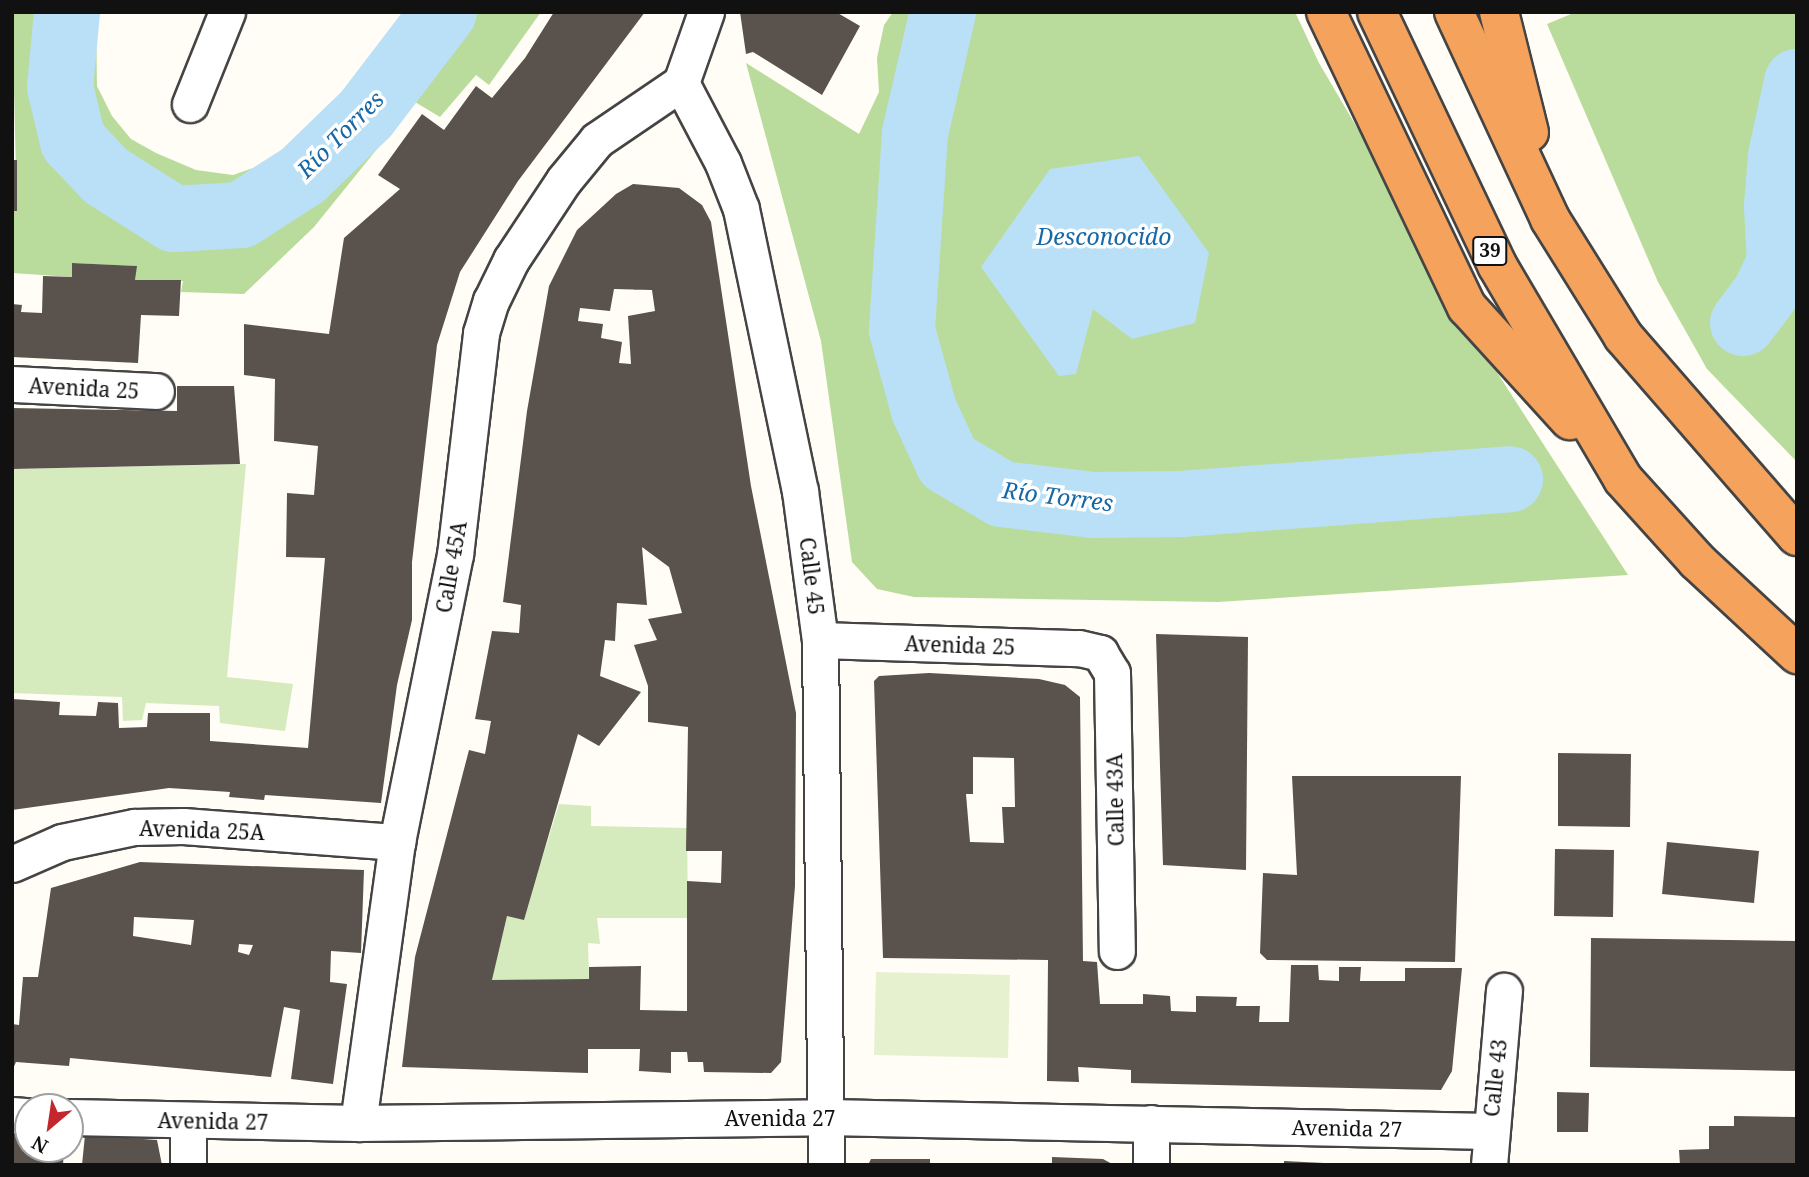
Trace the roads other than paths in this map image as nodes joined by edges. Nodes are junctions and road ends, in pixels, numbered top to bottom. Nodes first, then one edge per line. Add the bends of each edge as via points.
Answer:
1 (226, 12) edge
2 (706, 12) edge
3 (1326, 12) edge
4 (1377, 12) edge
5 (1454, 12) edge
6 (1499, 12) edge
7 (681, 83) junction
8 (190, 104) dead end
9 (1550, 219) junction
10 (12, 384) edge
11 (156, 391) dead end
12 (1623, 479) junction
13 (1797, 536) edge
14 (820, 640) junction
15 (1100, 653) joint
16 (1797, 654) edge
17 (397, 842) junction
18 (12, 864) edge
19 (1117, 951) dead end
20 (1504, 991) dead end
21 (84, 1117) edge
22 (827, 1117) junction
23 (188, 1121) junction
24 (358, 1123) junction
25 (1151, 1123) junction
26 (1490, 1148) edge
27 (188, 1165) edge
28 (826, 1165) edge
29 (1151, 1165) edge

1 - 8 street
2 - 7 street
3 - 12 highway via 1467,307
4 - 12 highway, 39 via 1497,265
5 - 9 highway
6 - 9 highway
7 - 14 street, Calle 45 via 723,163 741,209 800,491
7 - 17 street, Calle 45A via 597,141 564,180 511,260 491,301 481,333 455,555
9 - 13 highway via 1623,336
10 - 11 street, Avenida 25
12 - 16 highway, 39 via 1697,562
14 - 15 street, Avenida 25 via 1079,648
14 - 22 street, Calle 45
15 - 19 street, Calle 43A via 1112,673
17 - 18 street, Avenida 25A via 183,826 134,827 62,842
17 - 24 street, Calle 45A
20 - 26 street, Calle 43
21 - 23 street, Avenida 27
22 - 24 street, Avenida 27
22 - 25 street, Avenida 27
22 - 28 street, Calle 45
23 - 24 street, Avenida 27
23 - 27 street
25 - 26 street, Avenida 27
25 - 29 street

